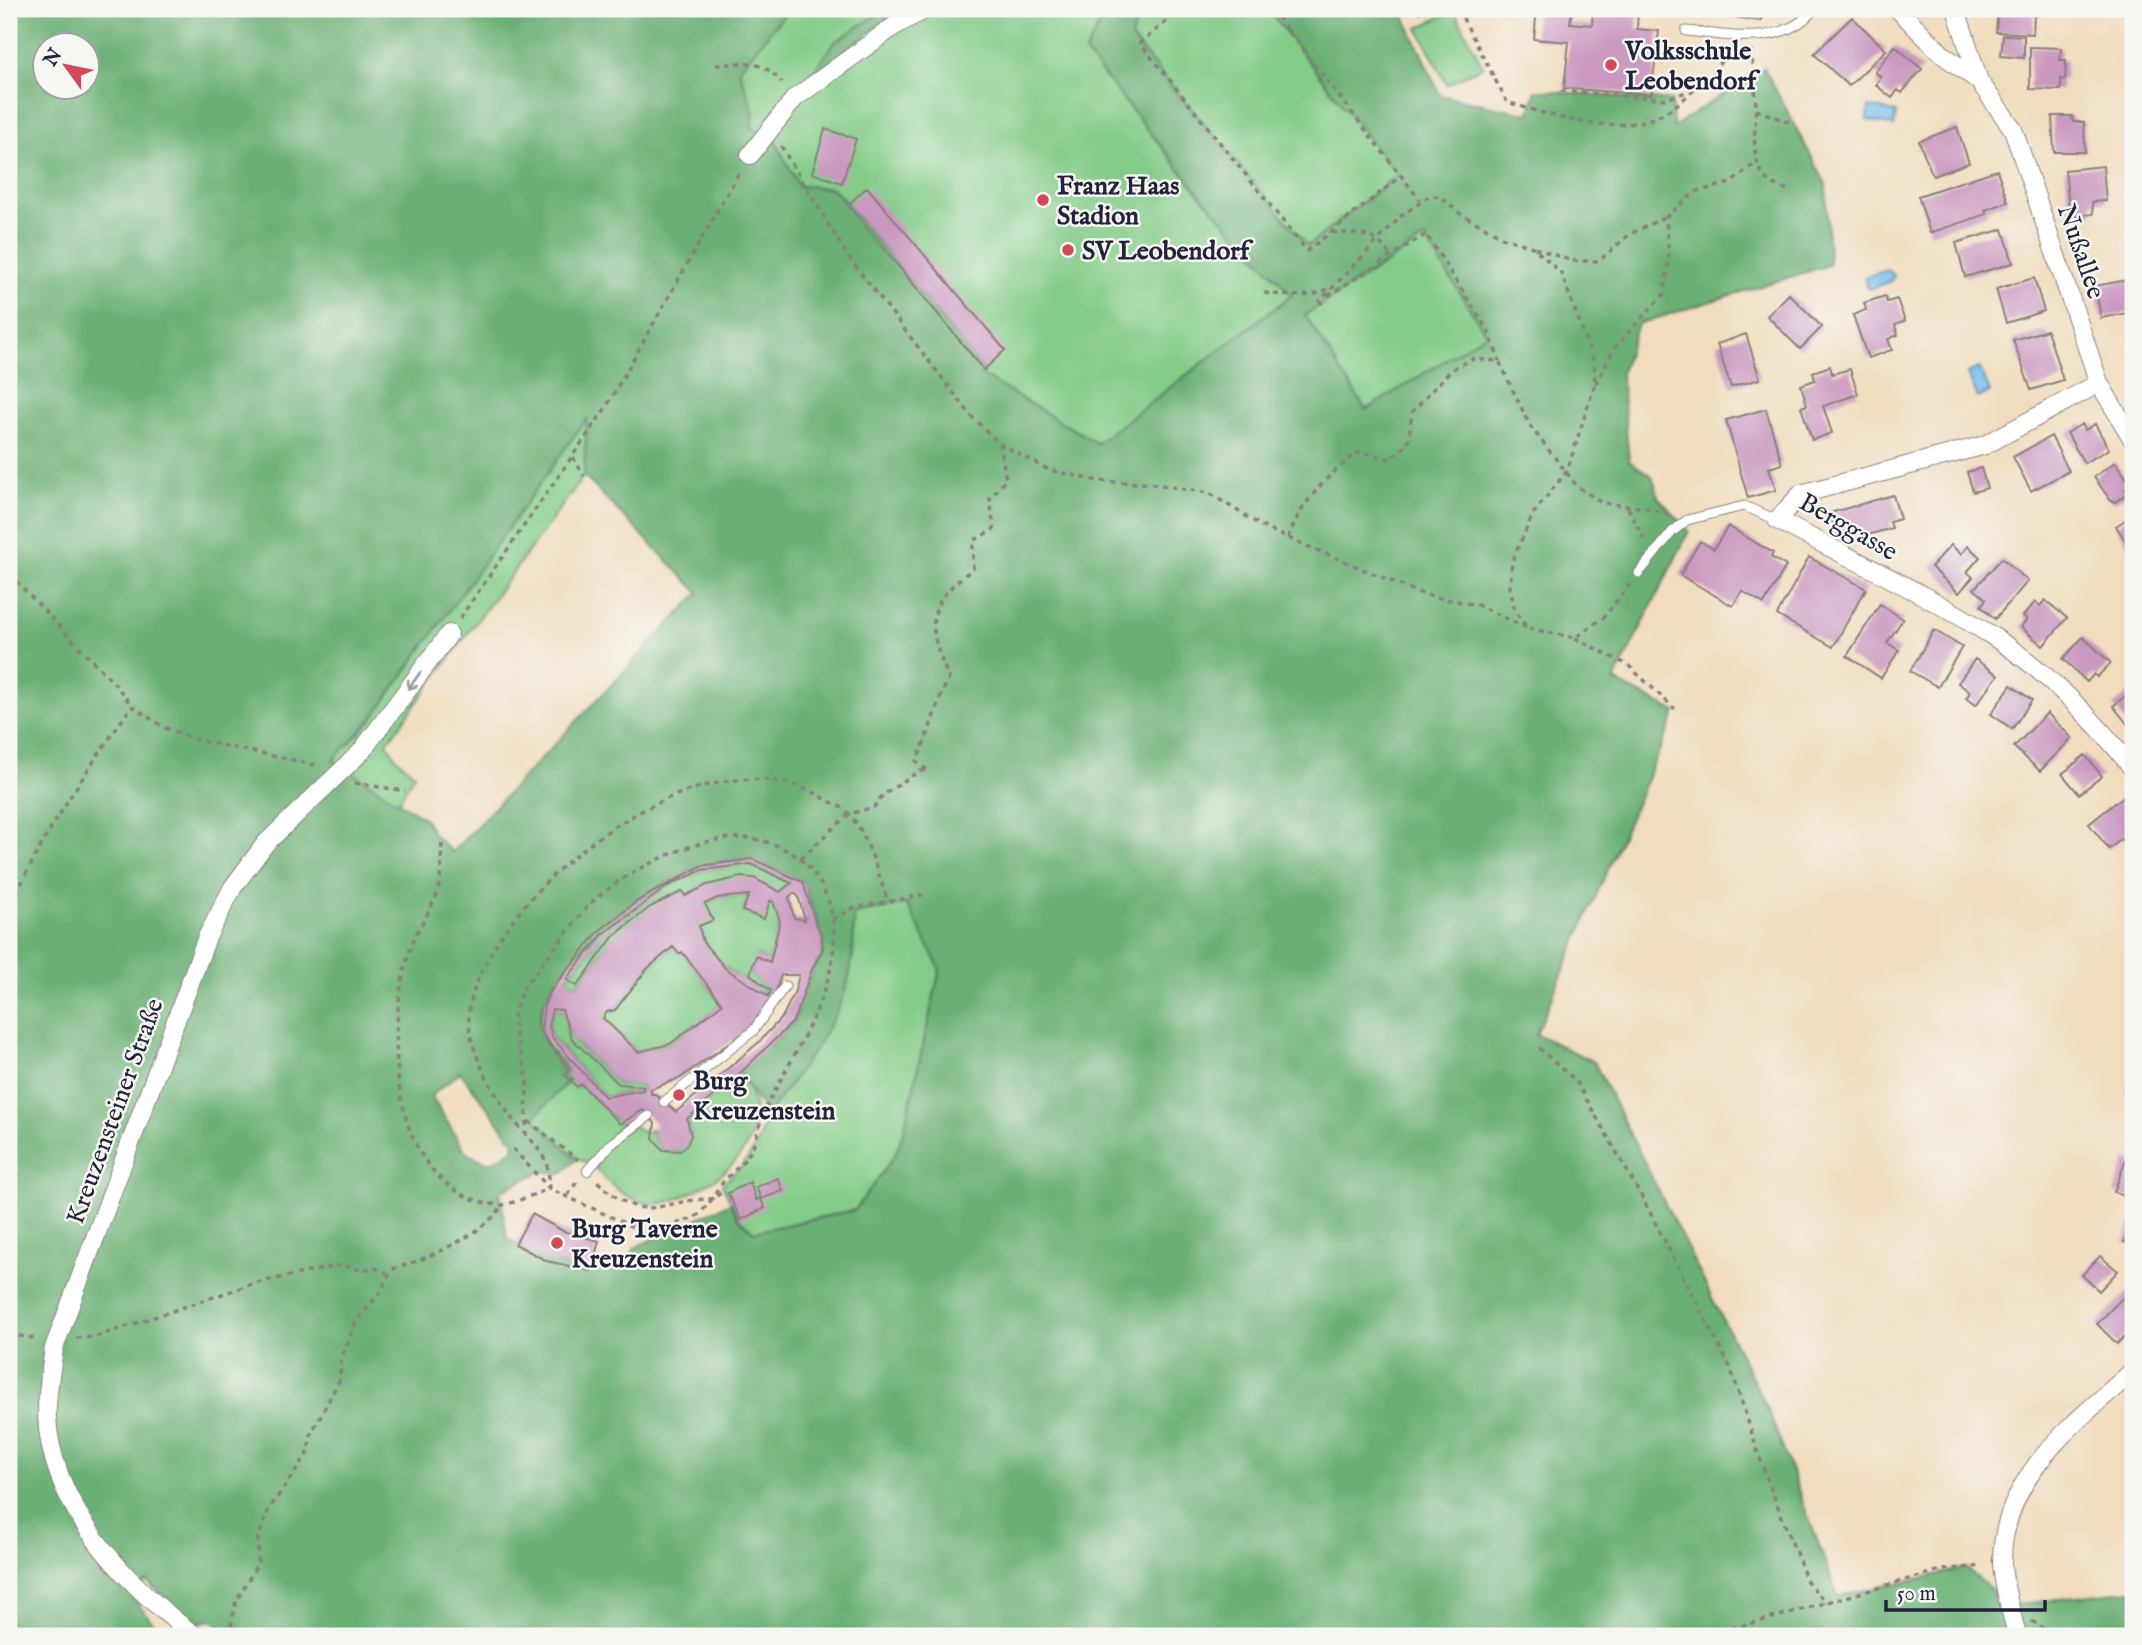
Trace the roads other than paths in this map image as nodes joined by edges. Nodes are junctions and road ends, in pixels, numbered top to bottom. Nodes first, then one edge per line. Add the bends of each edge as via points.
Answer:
1 (926, 9) edge
2 (1776, 9) edge
3 (1806, 9) edge
4 (1814, 9) edge
5 (1956, 9) edge
6 (1907, 11) edge
7 (1686, 31) dead end
8 (1979, 81) junction
9 (750, 155) road end
10 (2099, 383) junction
11 (2133, 440) edge
12 (1777, 520) junction
13 (1639, 573) road end
14 (449, 634) road end
15 (2133, 769) edge
16 (785, 986) dead end
17 (664, 1102) dead end
18 (649, 1116) dead end
19 (589, 1168) road end
20 (2133, 1371) edge
21 (195, 1636) edge
22 (2017, 1636) edge

1 - 9 street via 895,25 795,98
2 - 3 lane
4 - 7 lane via 1806,19 1776,33 1748,37
5 - 8 street, Nußallee
6 - 8 street, Nußallee via 1943,55
8 - 10 street, Nußallee via 2013,129
10 - 11 street, Nußallee
10 - 12 street, Berggasse via 1985,445 1801,494
12 - 13 lane via 1744,506 1687,520
12 - 15 street, Berggasse via 1995,638 2053,684
14 -> 21 street, Kreuzensteiner Straße via 361,752 265,844 233,887 207,937 57,1339 47,1416 62,1484 102,1548
16 - 17 lane via 753,1031
18 - 19 lane via 610,1145
20 - 22 street via 2055,1441 2035,1463 2018,1495 2006,1530 2002,1564

